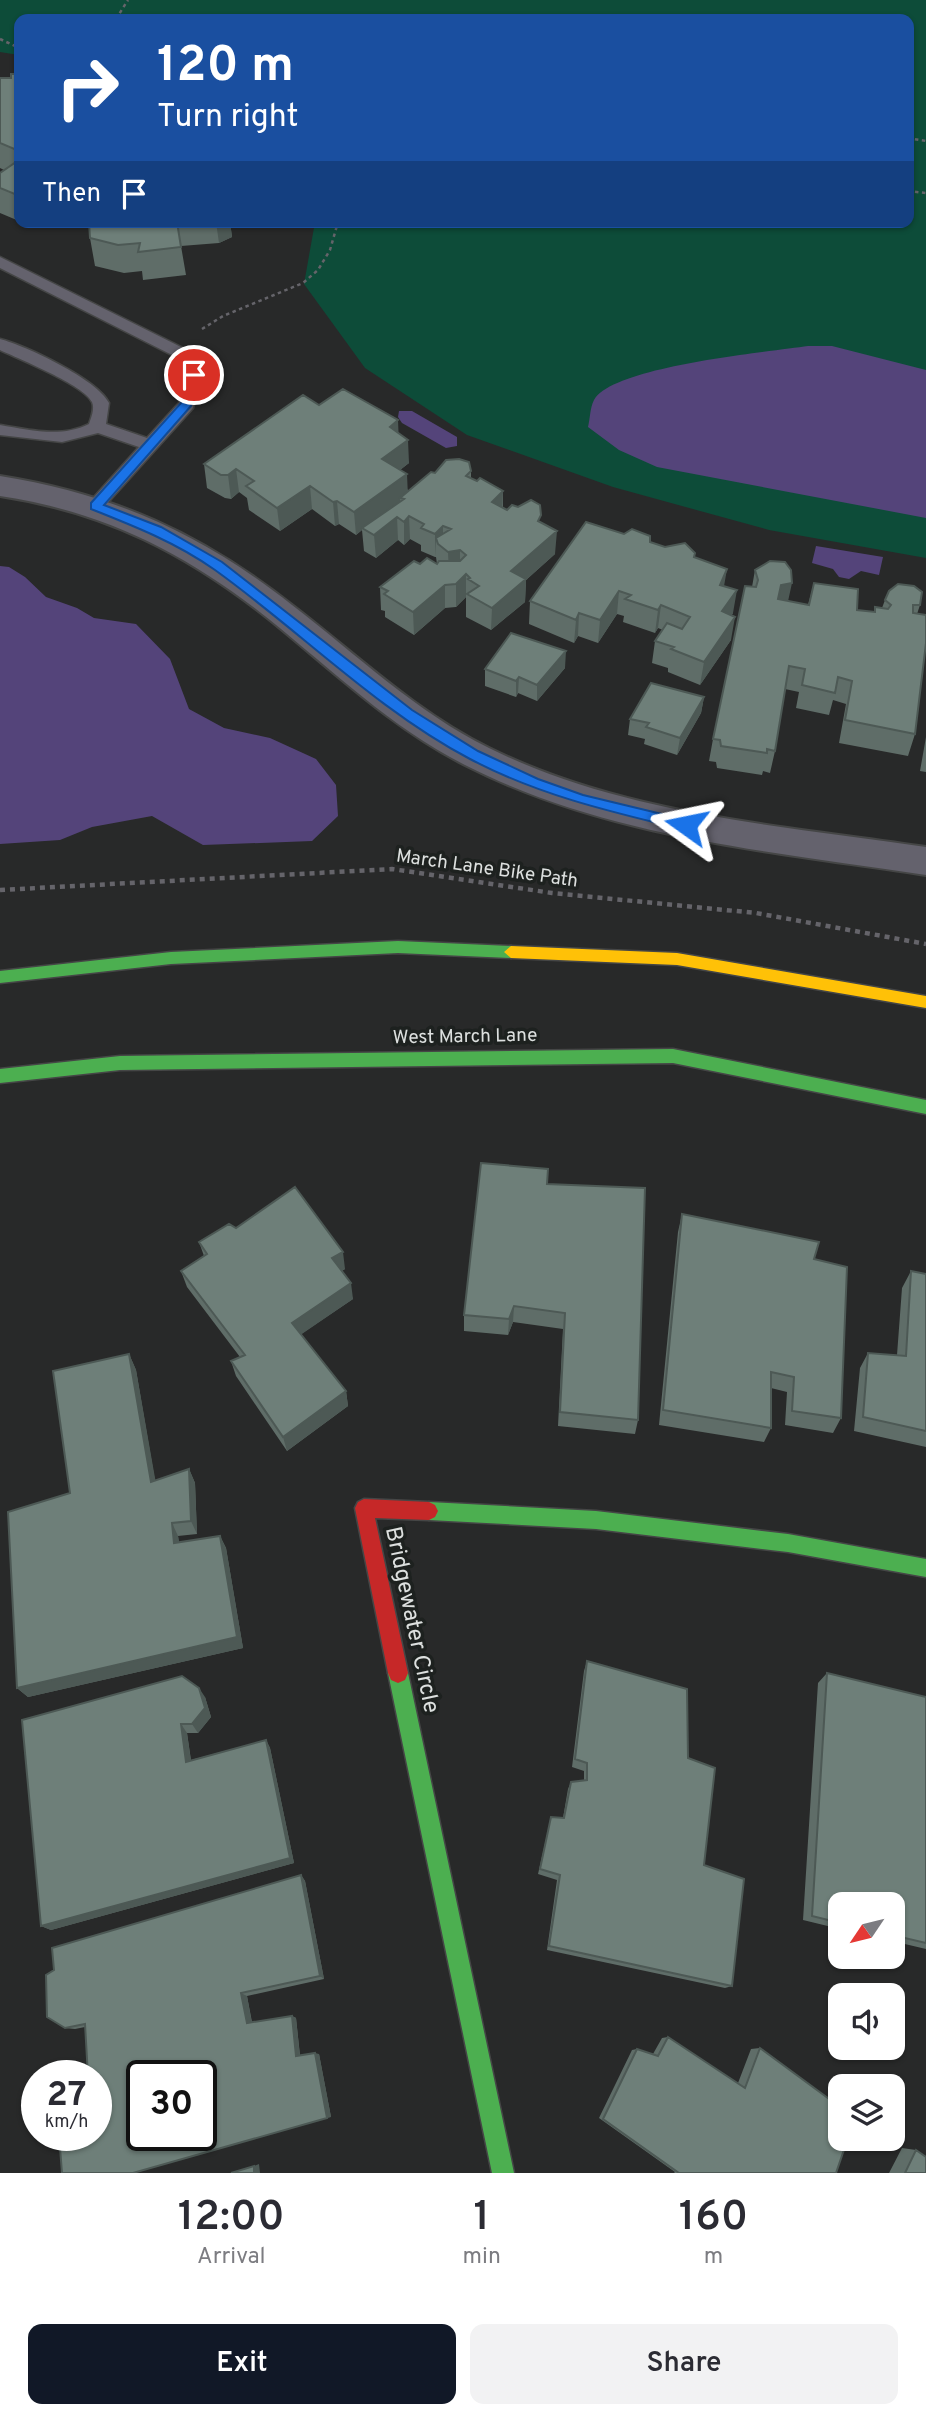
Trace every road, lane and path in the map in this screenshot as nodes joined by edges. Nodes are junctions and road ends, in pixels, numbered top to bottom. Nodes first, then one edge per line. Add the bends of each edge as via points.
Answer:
1 (336, 228) edge
2 (0, 262) edge
3 (0, 344) edge
4 (175, 349) junction
5 (97, 427) junction
6 (0, 430) edge
7 (150, 445) junction
8 (0, 486) edge
9 (96, 506) junction
10 (926, 861) edge
11 (0, 890) edge
12 (926, 944) edge
13 (0, 978) edge
14 (926, 1002) edge
15 (0, 1076) edge
16 (926, 1107) edge
17 (926, 1568) edge
18 (503, 2173) edge

1 - 4 path via 327,257 300,287 216,319
2 - 4 lane
3 - 5 lane via 97,397 102,409
4 - 7 lane via 183,354 194,375 187,404
5 - 6 lane via 70,438
5 - 7 lane
7 - 9 lane
8 - 9 street
9 - 10 street via 156,530 217,565 408,713 473,755 533,783 606,808 686,825
11 - 12 path, March Lane Bike Path via 392,869 552,893 756,913
13 - 14 main road via 171,958 398,947 677,959
15 - 16 main road, West March Lane via 120,1063 673,1056
17 - 18 main road, Bridgewater Circle via 788,1543 596,1520 364,1508

